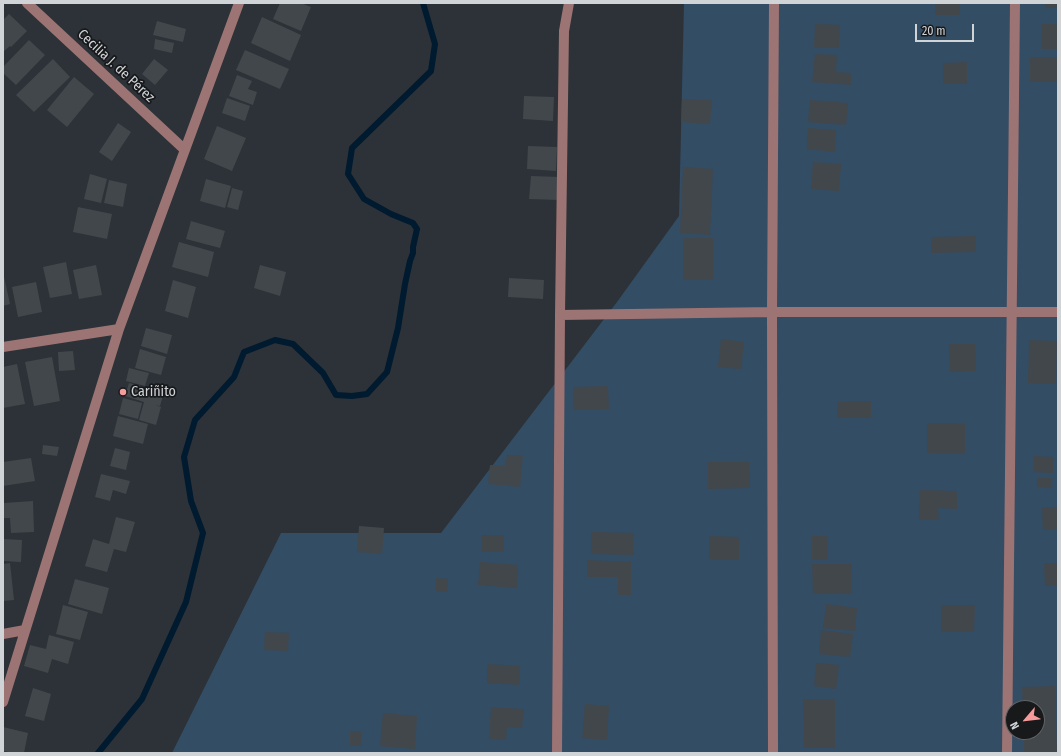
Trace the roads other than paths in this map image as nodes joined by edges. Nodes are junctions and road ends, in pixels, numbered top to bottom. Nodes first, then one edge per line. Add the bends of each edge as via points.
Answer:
1 (27, 3) edge
2 (239, 3) edge
3 (569, 3) edge
4 (774, 3) edge
5 (1015, 3) edge
6 (185, 150) junction
7 (1012, 311) junction
8 (772, 312) junction
9 (1058, 312) edge
10 (560, 315) junction
11 (119, 329) junction
12 (3, 347) edge
13 (25, 630) junction
14 (3, 634) edge
15 (3, 702) edge
16 (557, 753) edge
17 (773, 753) edge
18 (1007, 753) edge

1 - 6 street, Cecilia J. de Pérez
2 - 6 street
3 - 10 street via 564,31
4 - 8 street
5 - 7 street
6 - 11 street
7 - 8 street
7 - 9 street
7 - 18 street
8 - 10 street
8 - 17 street
10 - 16 street
11 - 12 street
11 - 13 street
13 - 14 street
13 - 15 street

